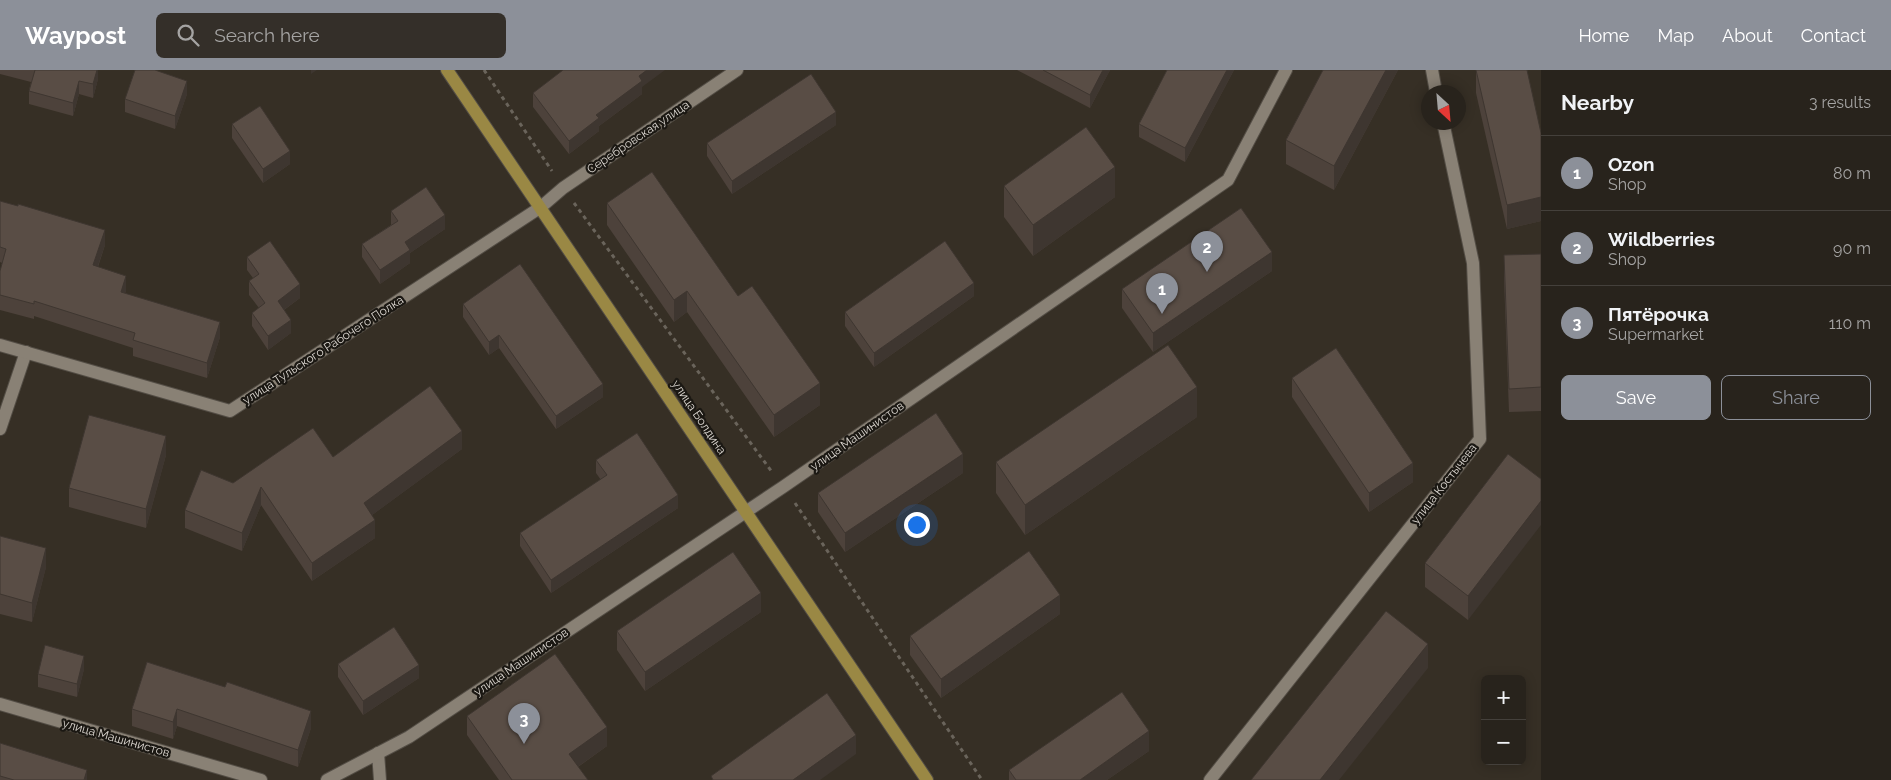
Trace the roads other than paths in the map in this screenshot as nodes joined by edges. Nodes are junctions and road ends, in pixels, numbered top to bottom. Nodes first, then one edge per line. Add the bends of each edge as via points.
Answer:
1 (447, 70) edge
2 (737, 70) edge
3 (1286, 70) edge
4 (1432, 70) edge
5 (1435, 85) edge
6 (1445, 130) edge
7 (541, 207) junction
8 (0, 345) edge
9 (26, 352) junction
10 (0, 429) edge
11 (746, 512) junction
12 (0, 704) edge
13 (378, 753) junction
14 (261, 780) edge
15 (328, 780) edge
16 (380, 780) edge
17 (927, 780) edge
18 (1210, 780) edge

1 - 7 main road, улица Болдина
2 - 7 street, Серебровская улица via 563,188
3 - 11 street, улица Машинистов via 1228,180
4 - 5 street
6 - 18 street, улица Костычева via 1473,263 1480,440
7 - 9 street, улица Тульского Рабочего Полка via 230,411
7 - 11 main road, улица Болдина
8 - 9 street, улица Тульского Рабочего Полка
9 - 10 street
11 - 13 street, улица Машинистов via 410,736
11 - 17 main road, улица Болдина
12 - 14 street, улица Машинистов
13 - 15 street, улица Машинистов
13 - 16 street

